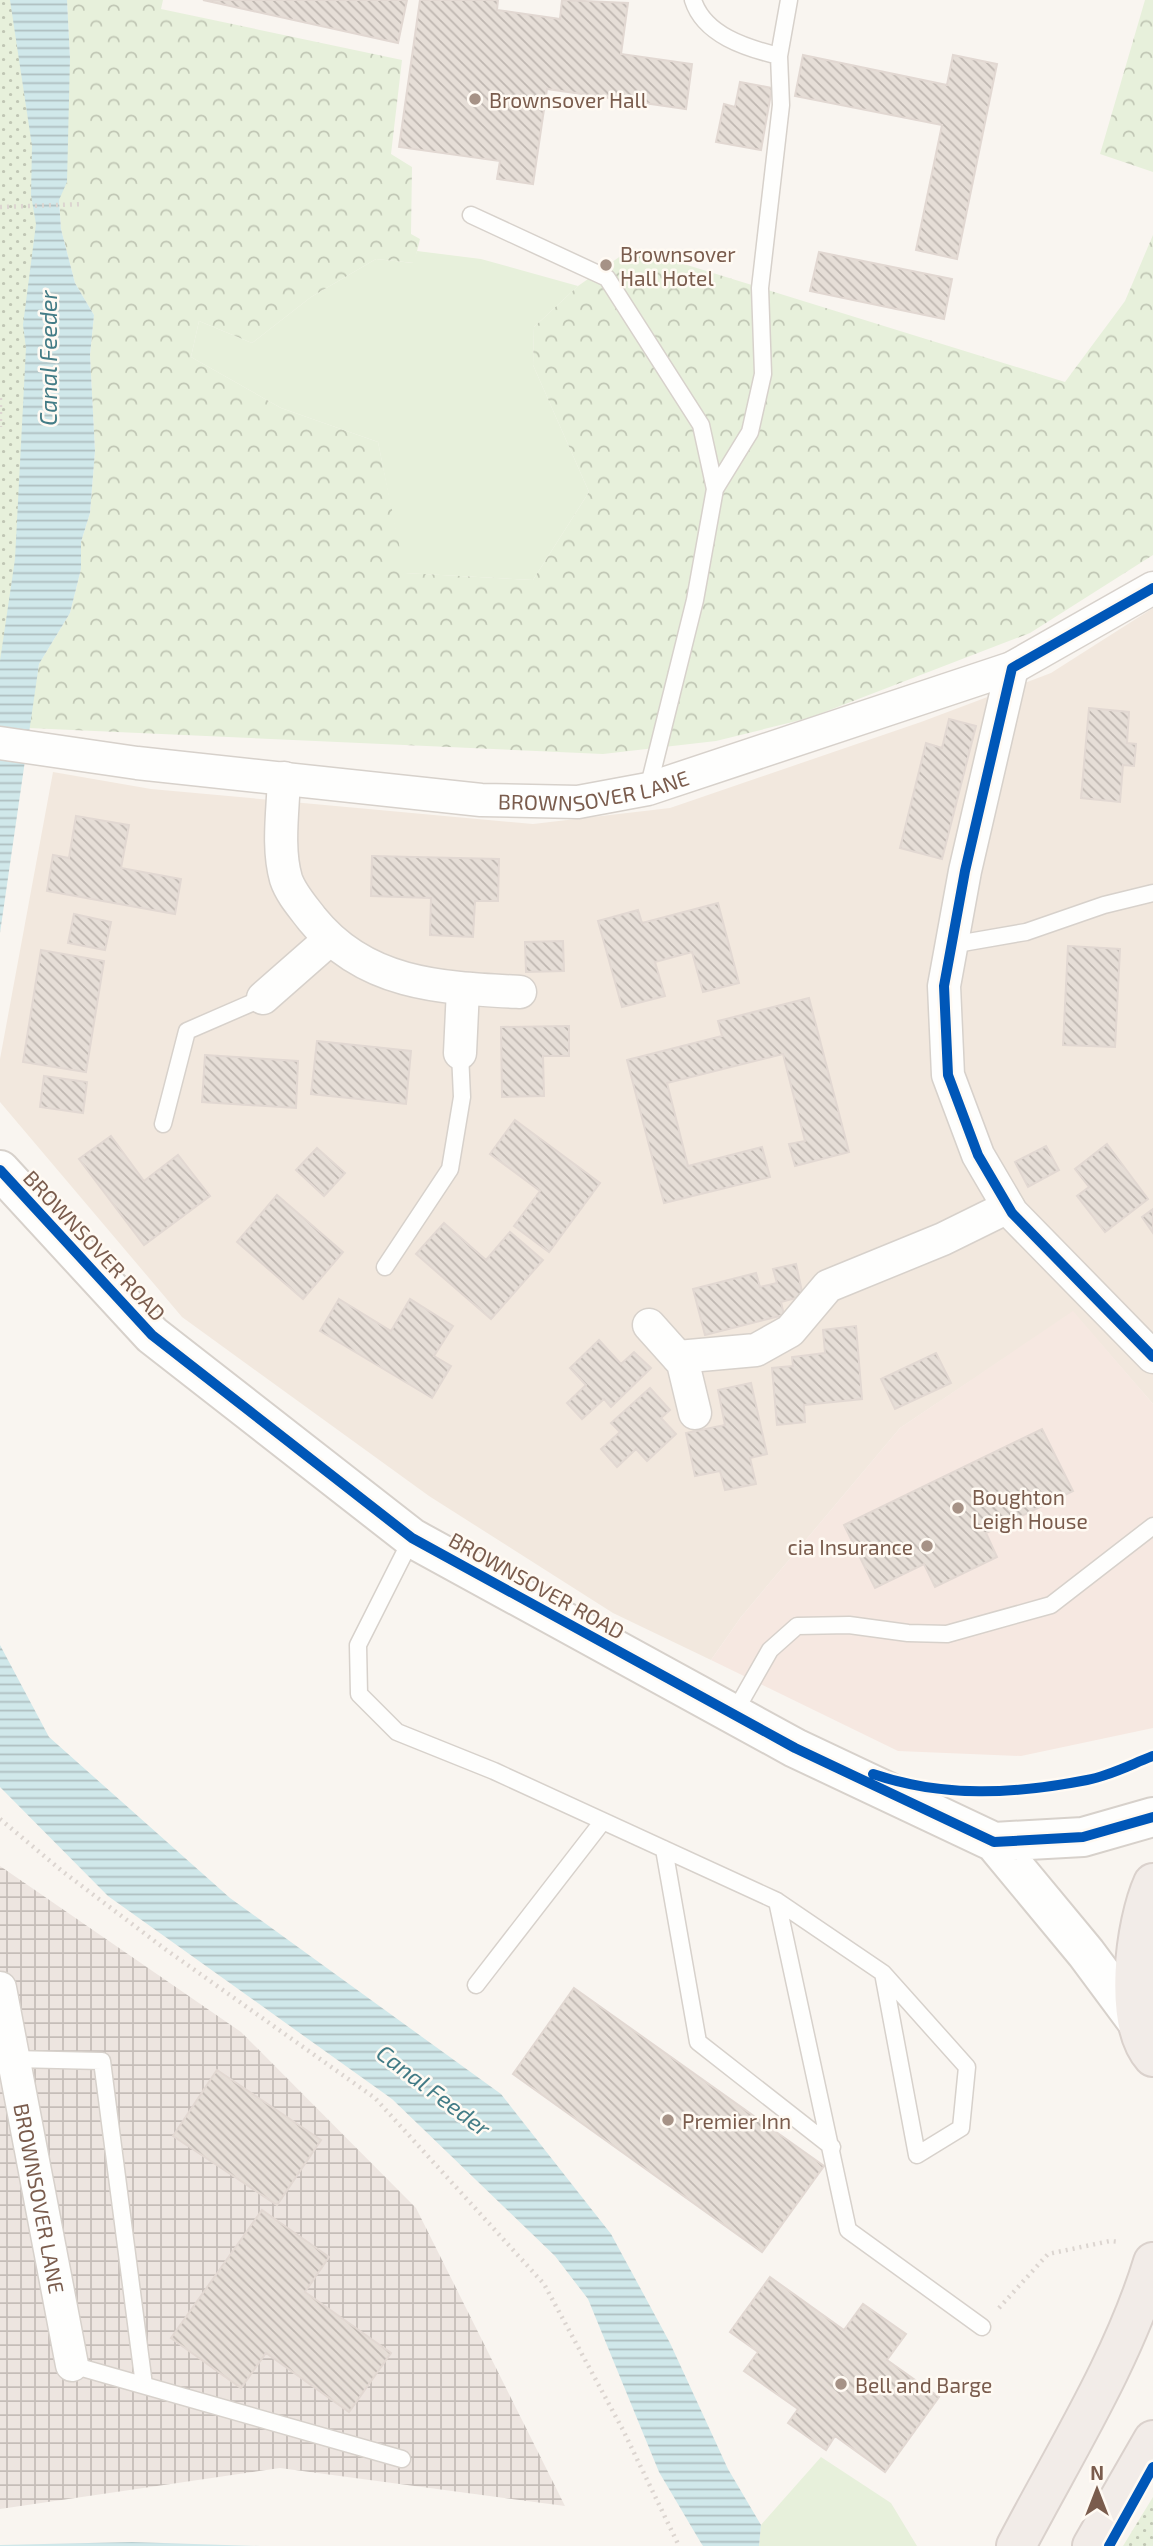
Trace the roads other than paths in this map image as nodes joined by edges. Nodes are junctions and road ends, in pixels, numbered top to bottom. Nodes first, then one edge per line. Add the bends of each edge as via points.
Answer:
1 (693, 0) edge
2 (789, 0) edge
3 (779, 56) junction
4 (471, 215) dead end
5 (715, 489) junction
6 (1153, 588) edge
7 (1012, 668) junction
8 (0, 743) edge
9 (284, 778) junction
10 (648, 789) junction
11 (1153, 893) edge
12 (329, 940) junction
13 (951, 945) junction
14 (463, 989) junction
15 (520, 992) dead end
16 (263, 998) joint
17 (460, 1053) joint
18 (163, 1124) dead end
19 (0, 1170) edge
20 (1008, 1207) junction
21 (386, 1267) dead end
22 (649, 1325) dead end
23 (678, 1357) junction
24 (1153, 1357) edge
25 (695, 1413) dead end
26 (1153, 1526) edge
27 (412, 1538) junction
28 (733, 1714) junction
29 (1153, 1817) edge
30 (603, 1821) junction
31 (994, 1842) junction
32 (664, 1849) junction
33 (1153, 1883) edge
34 (777, 1901) junction
35 (883, 1973) junction
36 (476, 1985) dead end
37 (0, 1988) edge
38 (1148, 2054) edge
39 (13, 2059) junction
40 (832, 2147) junction
41 (1142, 2253) edge
42 (982, 2327) road end
43 (72, 2365) joint
44 (144, 2385) junction
45 (1153, 2440) edge
46 (402, 2459) dead end
47 (1016, 2546) edge
48 (1092, 2546) edge

1 - 3 lane via 698,15 732,41
2 - 3 lane
3 - 5 lane via 781,105 760,288 763,374 750,432
4 - 5 lane via 607,278 701,425
5 - 10 lane via 695,600
6 - 7 street, BROWNSOVER LANE
7 - 10 street, BROWNSOVER LANE
7 - 13 street
8 - 9 street, BROWNSOVER LANE
9 - 10 street, BROWNSOVER LANE via 481,800 578,802
9 - 12 street via 281,843 286,879
11 - 13 lane via 1026,932
12 - 14 street via 367,966 426,985
12 - 16 street
13 - 20 street via 944,986 948,1074 978,1156
14 - 15 street
14 - 17 street
16 - 18 lane via 187,1031
17 - 21 lane via 462,1097 450,1169
19 - 27 street, BROWNSOVER ROAD via 152,1335
20 - 23 street via 828,1286 790,1331 756,1350
20 - 24 street
22 - 23 street
23 - 25 street
26 - 28 lane via 1051,1605 947,1634 849,1625 797,1626 770,1650
27 - 28 street, BROWNSOVER ROAD
27 - 30 lane via 358,1645 359,1695 397,1732
28 - 31 street, BROWNSOVER ROAD
29 - 31 street, BROWNSOVER ROAD via 1083,1838
30 - 32 lane
30 - 36 lane
31 - 38 street, BROWNSOVER ROAD via 1086,1953
32 - 34 lane
32 - 40 lane via 698,2042
33 - 38 highway via 1135,1961
34 - 35 lane
34 - 40 lane
35 - 35 lane via 967,2067 961,2128 917,2154
37 - 39 street, BROWNSOVER LANE
39 - 43 street, BROWNSOVER LANE
39 - 44 lane via 102,2061
40 - 42 lane via 848,2230
41 - 47 highway via 1142,2298
43 - 44 lane
44 - 46 lane
45 - 48 highway

